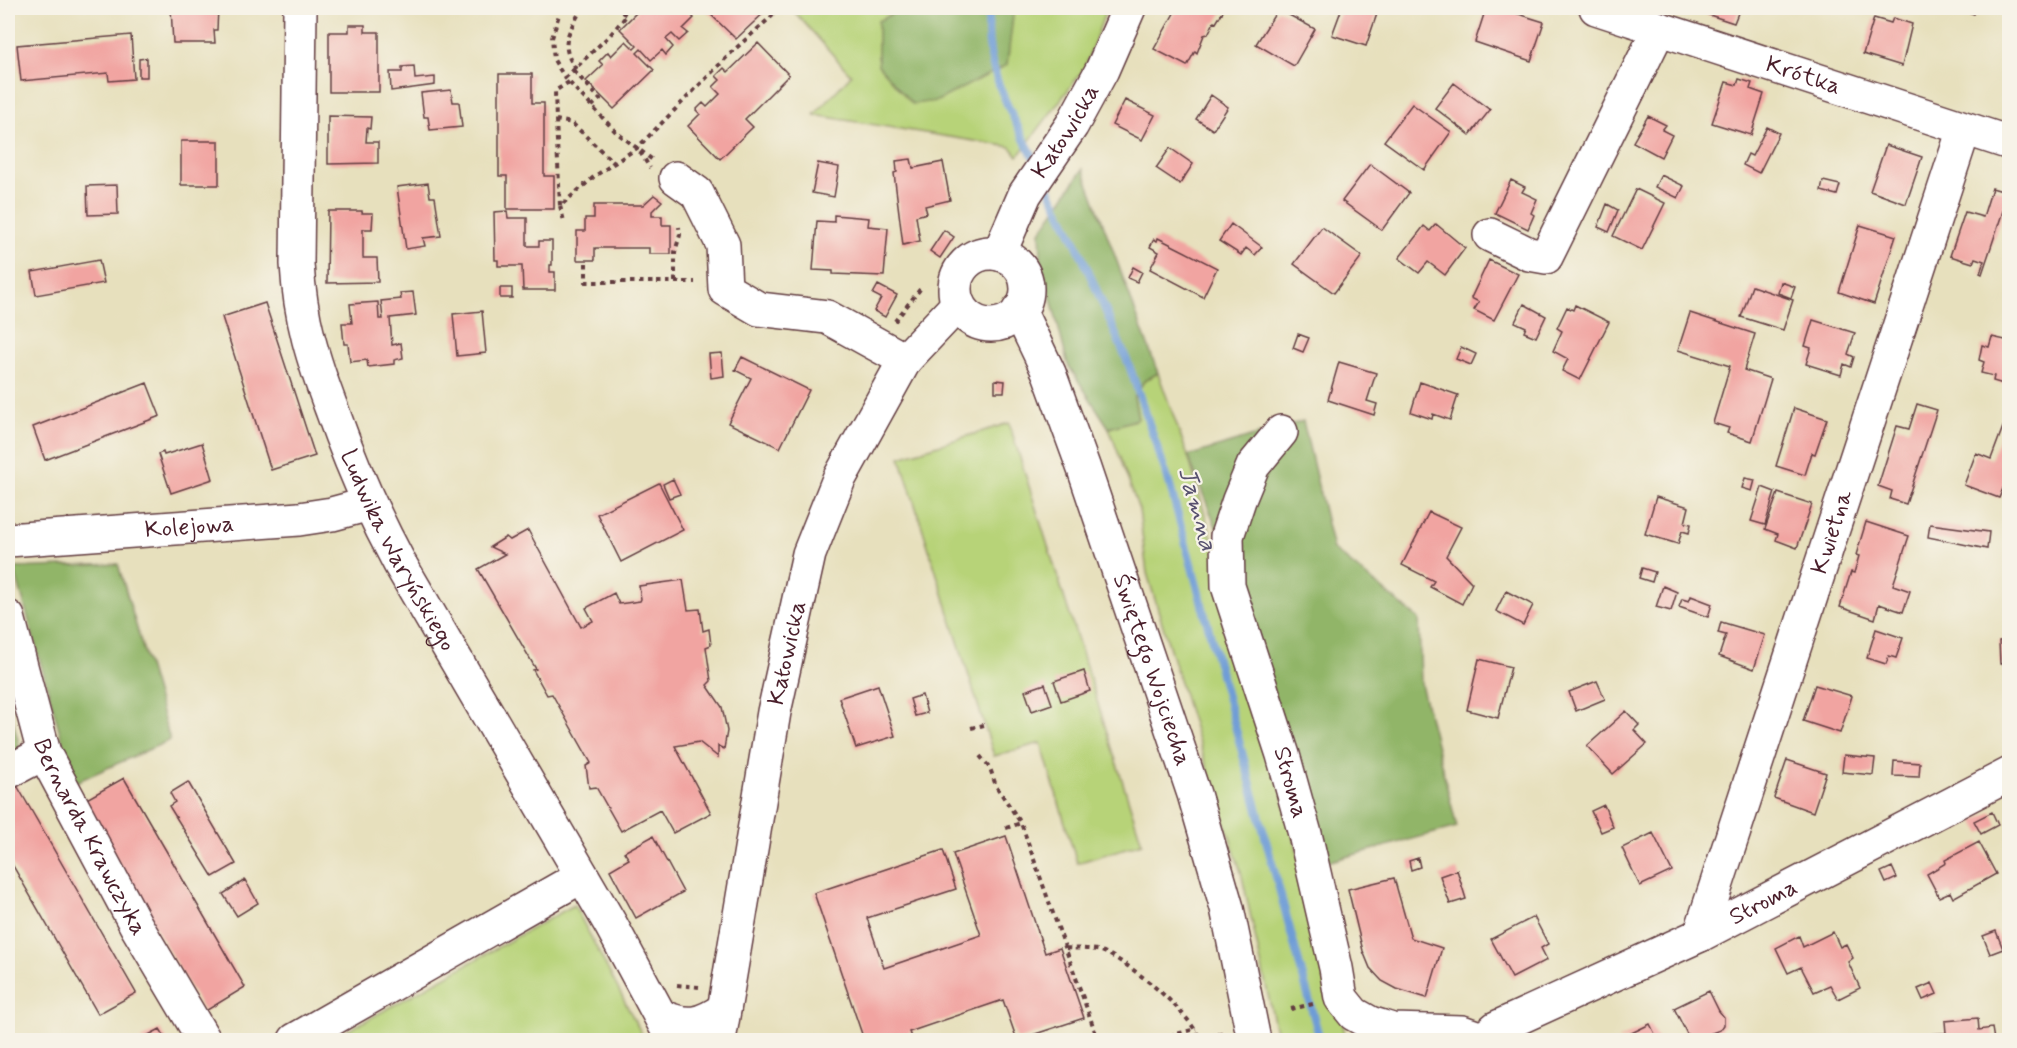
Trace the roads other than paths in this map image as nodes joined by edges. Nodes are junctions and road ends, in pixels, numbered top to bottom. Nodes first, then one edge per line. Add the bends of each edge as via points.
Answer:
1 (300, 8) edge
2 (1130, 8) edge
3 (1596, 8) edge
4 (1659, 28) junction
5 (1964, 129) junction
6 (2010, 143) edge
7 (676, 178) road end
8 (1490, 235) dead end
9 (999, 254) junction
10 (958, 304) junction
11 (1019, 310) junction
12 (891, 353) junction
13 (1281, 432) dead end
14 (369, 504) junction
15 (8, 540) edge
16 (8, 617) edge
17 (44, 753) junction
18 (8, 772) edge
19 (2010, 774) edge
20 (582, 876) junction
21 (1700, 935) junction
22 (716, 998) junction
23 (667, 1028) edge
24 (1241, 1036) edge
25 (1482, 1040) edge
26 (204, 1041) edge
27 (295, 1041) edge
28 (719, 1041) edge

1 - 14 street, Ludwika Waryńskiego via 299,296 314,359
2 - 9 street, Katowicka via 1072,125 1025,194
3 - 4 street, Krótka
4 - 5 street, Krótka
4 - 8 street via 1546,257 1529,254
5 - 6 street, Krótka
5 - 21 street, Kwietna
7 - 12 street via 697,193 723,245 725,289 759,309 827,317
9 - 10 street via 974,256 962,267 955,289
9 - 11 street via 1014,263 1024,276 1025,300
10 - 11 street via 968,316 992,324 1004,322
10 - 12 street, Katowicka
11 - 24 street, Świętego Wojciecha via 1049,373 1194,794 1227,908
12 - 22 street, Katowicka via 809,554
13 - 25 street, Stroma via 1254,466 1239,500 1227,536 1228,586 1283,754 1341,998 1354,1014 1393,1030 1462,1032
14 - 15 street, Kolejowa via 299,519
14 - 20 street, Ludwika Waryńskiego
16 - 17 street, Bernarda Krawczyka
17 - 18 street
17 - 26 street, Bernarda Krawczyka via 137,927
19 - 21 street, Stroma
20 - 23 street, Ludwika Waryńskiego
20 - 27 street
21 - 25 street, Stroma via 1496,1028
22 - 23 street via 702,1022
22 - 28 street, Katowicka

